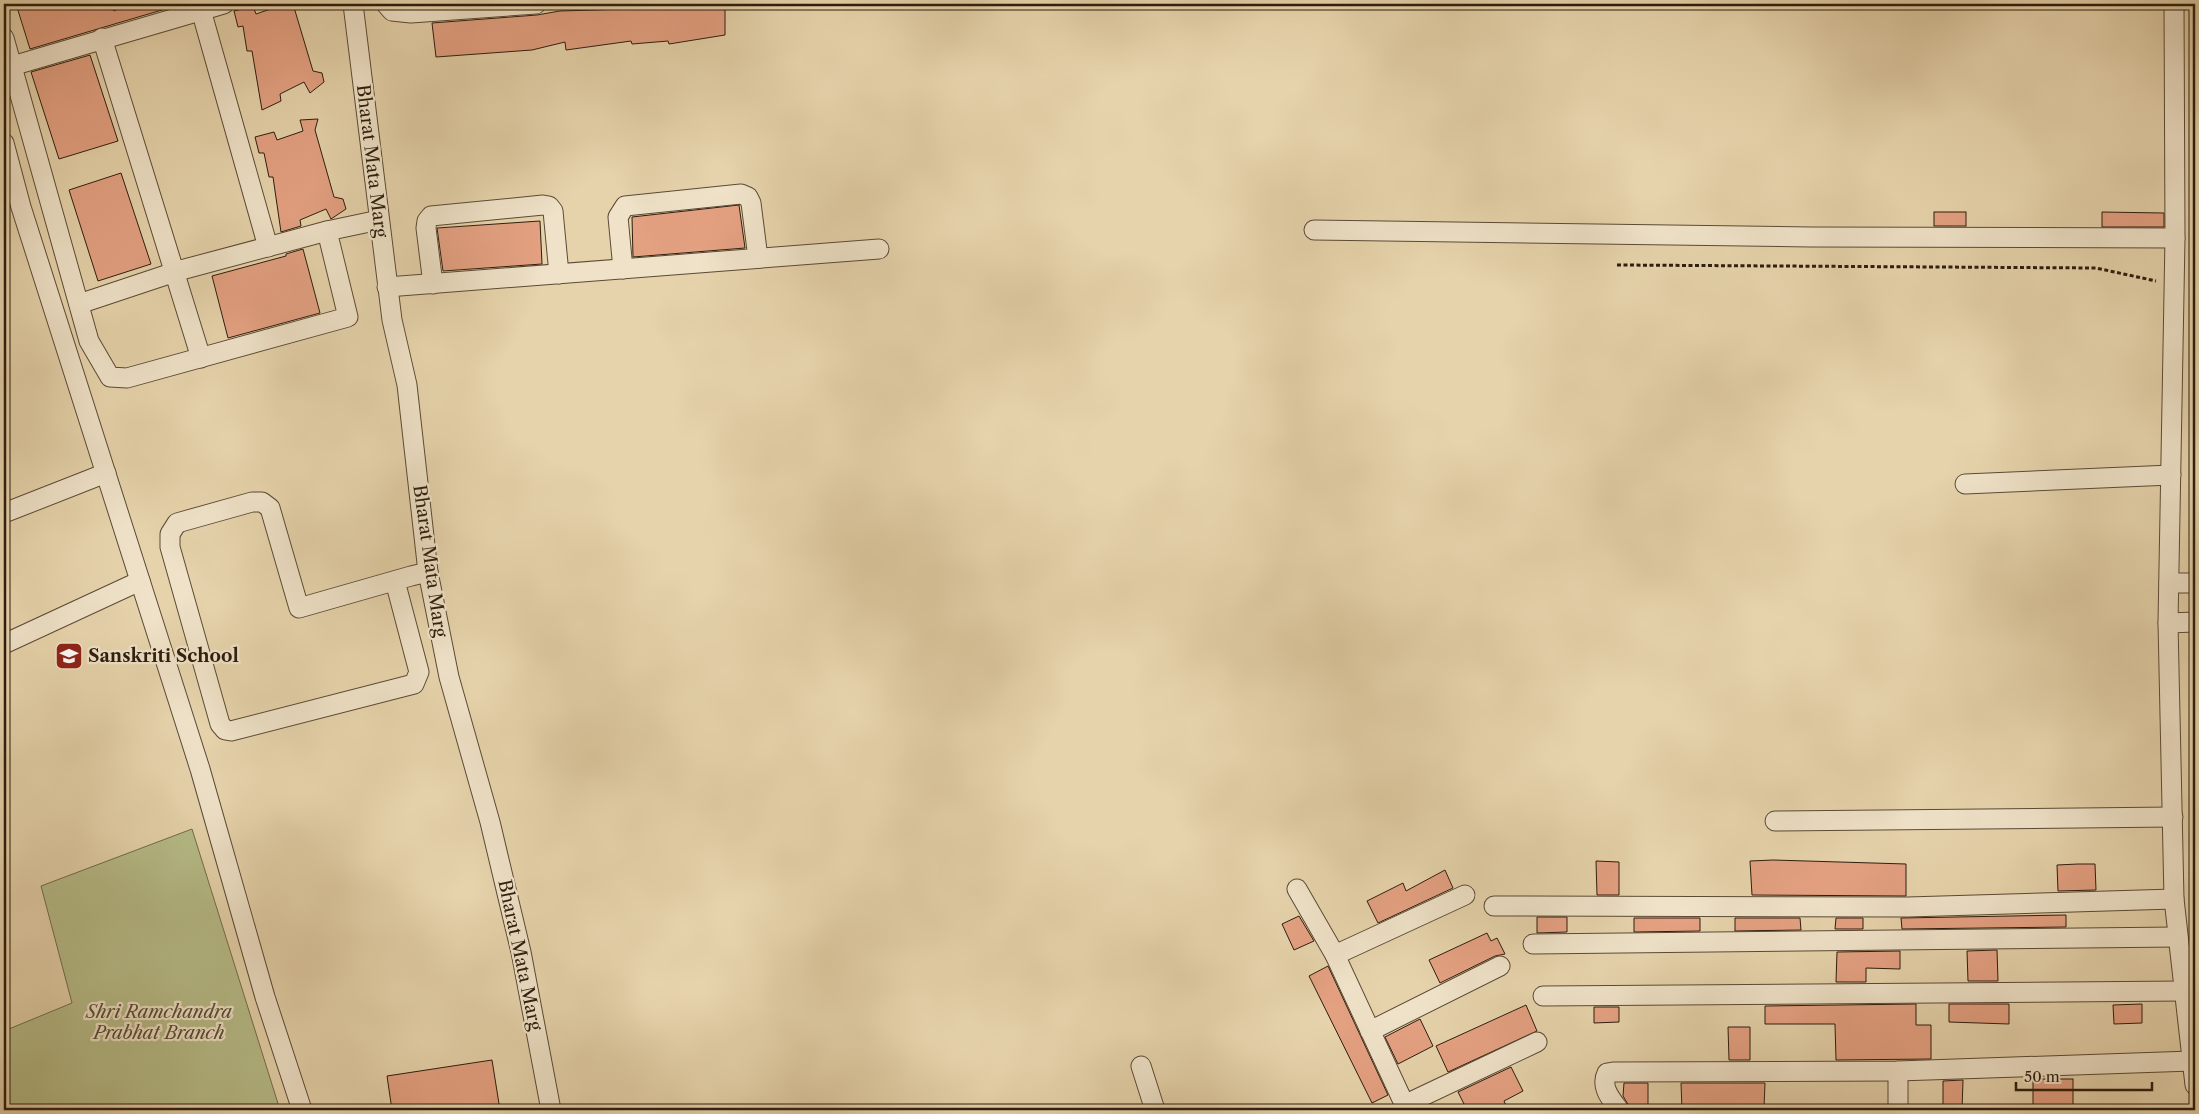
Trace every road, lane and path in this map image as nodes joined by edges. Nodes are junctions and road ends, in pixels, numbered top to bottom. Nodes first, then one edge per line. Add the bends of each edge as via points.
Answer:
1 (224, 4) edge
2 (353, 4) edge
3 (386, 4) edge
4 (536, 4) edge
5 (2174, 4) edge
6 (201, 10) junction
7 (4, 38) edge
8 (102, 38) junction
9 (12, 66) junction
10 (4, 143) edge
11 (379, 220) junction
12 (1314, 230) dead end
13 (327, 231) junction
14 (2175, 238) junction
15 (268, 247) junction
16 (879, 249) dead end
17 (758, 258) junction
18 (1617, 265) dead end
19 (623, 269) junction
20 (174, 272) junction
21 (559, 274) junction
22 (433, 284) junction
23 (2174, 285) junction
24 (387, 287) junction
25 (79, 304) junction
26 (201, 358) junction
27 (106, 473) junction
28 (2171, 475) junction
29 (1965, 484) dead end
30 (4, 513) edge
31 (428, 572) junction
32 (140, 581) junction
33 (395, 581) junction
34 (2195, 582) edge
35 (2169, 583) junction
36 (2195, 622) edge
37 (2168, 623) junction
38 (4, 644) edge
39 (2173, 817) junction
40 (1775, 821) dead end
41 (1297, 889) dead end
42 (1465, 895) dead end
43 (2174, 899) junction
44 (1494, 906) dead end
45 (2178, 937) junction
46 (1533, 944) dead end
47 (1335, 955) junction
48 (1500, 966) dead end
49 (2184, 991) junction
50 (1543, 996) dead end
51 (1370, 1031) junction
52 (1537, 1042) dead end
53 (2192, 1061) junction
54 (1141, 1066) dead end
55 (1898, 1071) junction
56 (2195, 1085) edge
57 (1406, 1108) edge
58 (302, 1110) edge
59 (551, 1110) edge
60 (1155, 1110) edge
61 (1619, 1110) edge
62 (1898, 1110) edge

1 - 6 street
2 - 11 street, Bharat Mata Marg
3 - 4 street via 392,11 412,13
5 - 14 street
6 - 8 street
6 - 15 street
7 - 9 street
8 - 9 street
8 - 20 street
9 - 25 street
10 - 27 street via 21,207
11 - 13 street
11 - 24 street, Bharat Mata Marg
12 - 14 street
13 - 15 street
13 - 26 street via 348,317
14 - 23 street
15 - 20 street
16 - 17 street
17 - 19 street
17 - 19 street via 751,203 741,194 625,206 618,217
18 - 23 path via 2096,268
19 - 21 street
20 - 25 street
20 - 26 street
21 - 22 street
21 - 22 street via 553,211 543,205 431,216 426,228
22 - 24 street
23 - 28 street
24 - 31 street, Bharat Mata Marg via 407,385
25 - 26 street via 89,341 110,377 127,378
27 - 30 street
27 - 32 street
28 - 29 street
28 - 35 street
31 - 33 street
31 - 59 street, Bharat Mata Marg via 449,677 490,822 521,952
32 - 38 street
32 - 58 street
33 - 33 street via 419,672 414,684 225,730 220,724 170,547 170,534 177,523 262,502 270,508 299,608
34 - 35 street
35 - 37 street
36 - 37 street
37 - 39 street
39 - 40 street
39 - 43 street
41 - 47 street
42 - 47 street
43 - 44 street via 1908,907
43 - 45 street
45 - 46 street
45 - 49 street
47 - 51 street
48 - 51 street
49 - 50 street
49 - 53 street
51 - 57 street
52 - 57 street
53 - 55 street
53 - 56 street
54 - 60 street
55 - 61 street via 1608,1073 1604,1088
55 - 62 street

